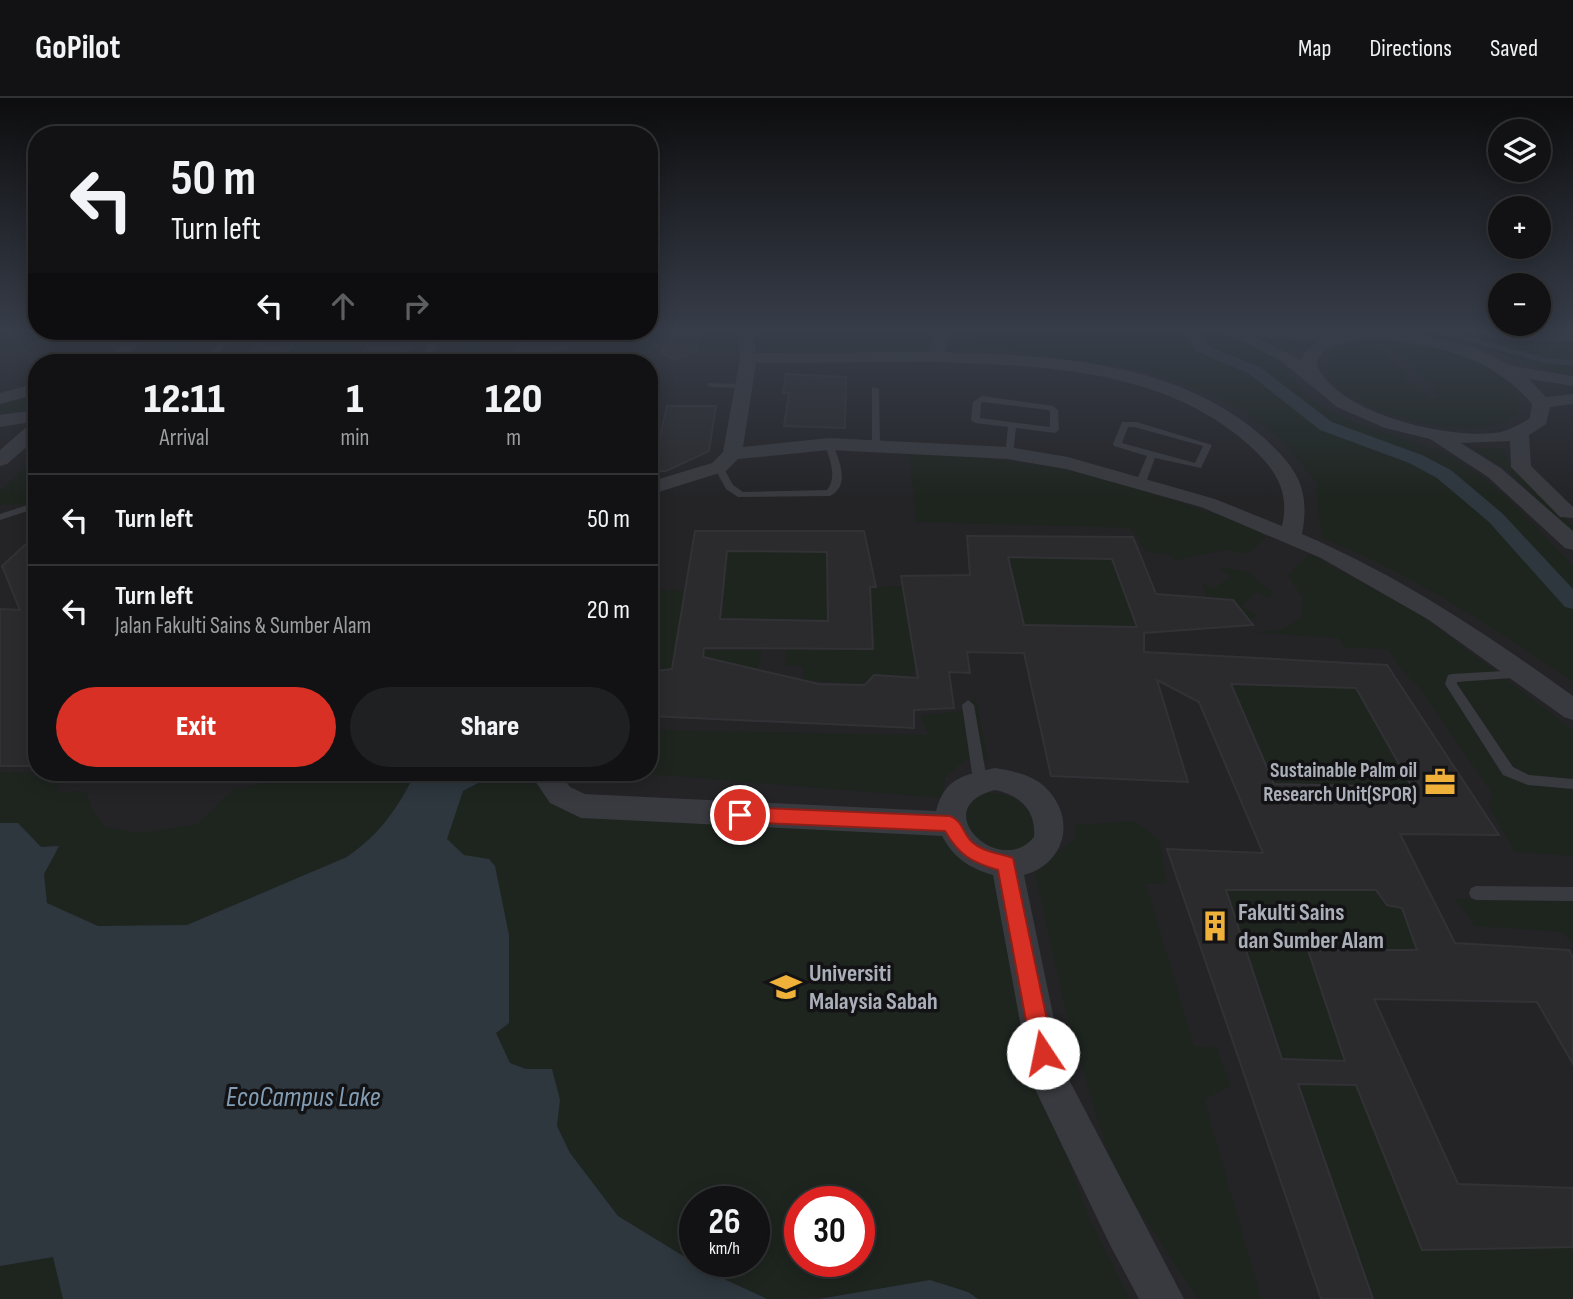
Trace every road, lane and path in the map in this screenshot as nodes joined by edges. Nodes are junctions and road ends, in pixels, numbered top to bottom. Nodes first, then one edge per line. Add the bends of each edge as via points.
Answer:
1 (742, 387) edge
2 (1160, 387) edge
3 (1322, 387) edge
4 (1530, 387) edge
5 (874, 389) dead end
6 (28, 390) edge
7 (2, 397) edge
8 (1573, 399) edge
9 (1541, 403) junction
10 (28, 417) edge
11 (0, 424) edge
12 (1012, 426) junction
13 (1429, 433) junction
14 (1519, 433) junction
15 (28, 436) edge
16 (829, 444) junction
17 (876, 444) junction
18 (0, 453) edge
19 (1008, 453) junction
20 (1152, 455) junction
21 (0, 460) edge
22 (725, 461) junction
23 (1141, 482) junction
24 (658, 486) edge
25 (28, 508) edge
26 (0, 517) edge
27 (1573, 518) edge
28 (1291, 537) junction
29 (1573, 543) edge
30 (1525, 674) junction
31 (968, 705) dead end
32 (1573, 710) edge
33 (980, 780) junction
34 (550, 781) edge
35 (1573, 783) edge
36 (950, 824) junction
37 (1006, 864) junction
38 (1476, 893) dead end
39 (1573, 894) edge
40 (1163, 1299) edge

1 - 22 street
2 - 28 street via 1214,408 1249,431 1280,465 1296,499
3 - 13 street via 1370,416
4 - 9 street
5 - 17 lane
6 - 7 street
8 - 9 street
9 - 14 street via 1539,420
10 - 11 street
11 - 18 street via 6,444
12 - 12 lane via 1055,430 1054,410 982,399 977,402 975,420
12 - 19 lane
13 - 14 street via 1464,438
13 - 29 street via 1495,472
14 - 27 street via 1521,467
15 - 21 street
16 - 17 street
16 - 22 street
16 - 22 lane via 839,481 830,493 741,495 729,487
17 - 19 street
19 - 23 street
20 - 20 lane via 1198,466 1209,445 1125,424 1117,444
20 - 23 lane
22 - 24 street
23 - 28 street
25 - 26 lane
28 - 30 street via 1437,612
30 - 32 street
30 - 35 lane via 1452,678 1451,684 1508,771 1528,780
31 - 33 lane
33 - 36 street via 955,796 949,809
33 - 37 street via 995,779 1025,789 1046,810 1050,836 1045,848 1022,862
34 - 36 street via 560,795 582,806
36 - 37 street via 964,846
37 - 40 street via 1048,1076
38 - 39 lane

